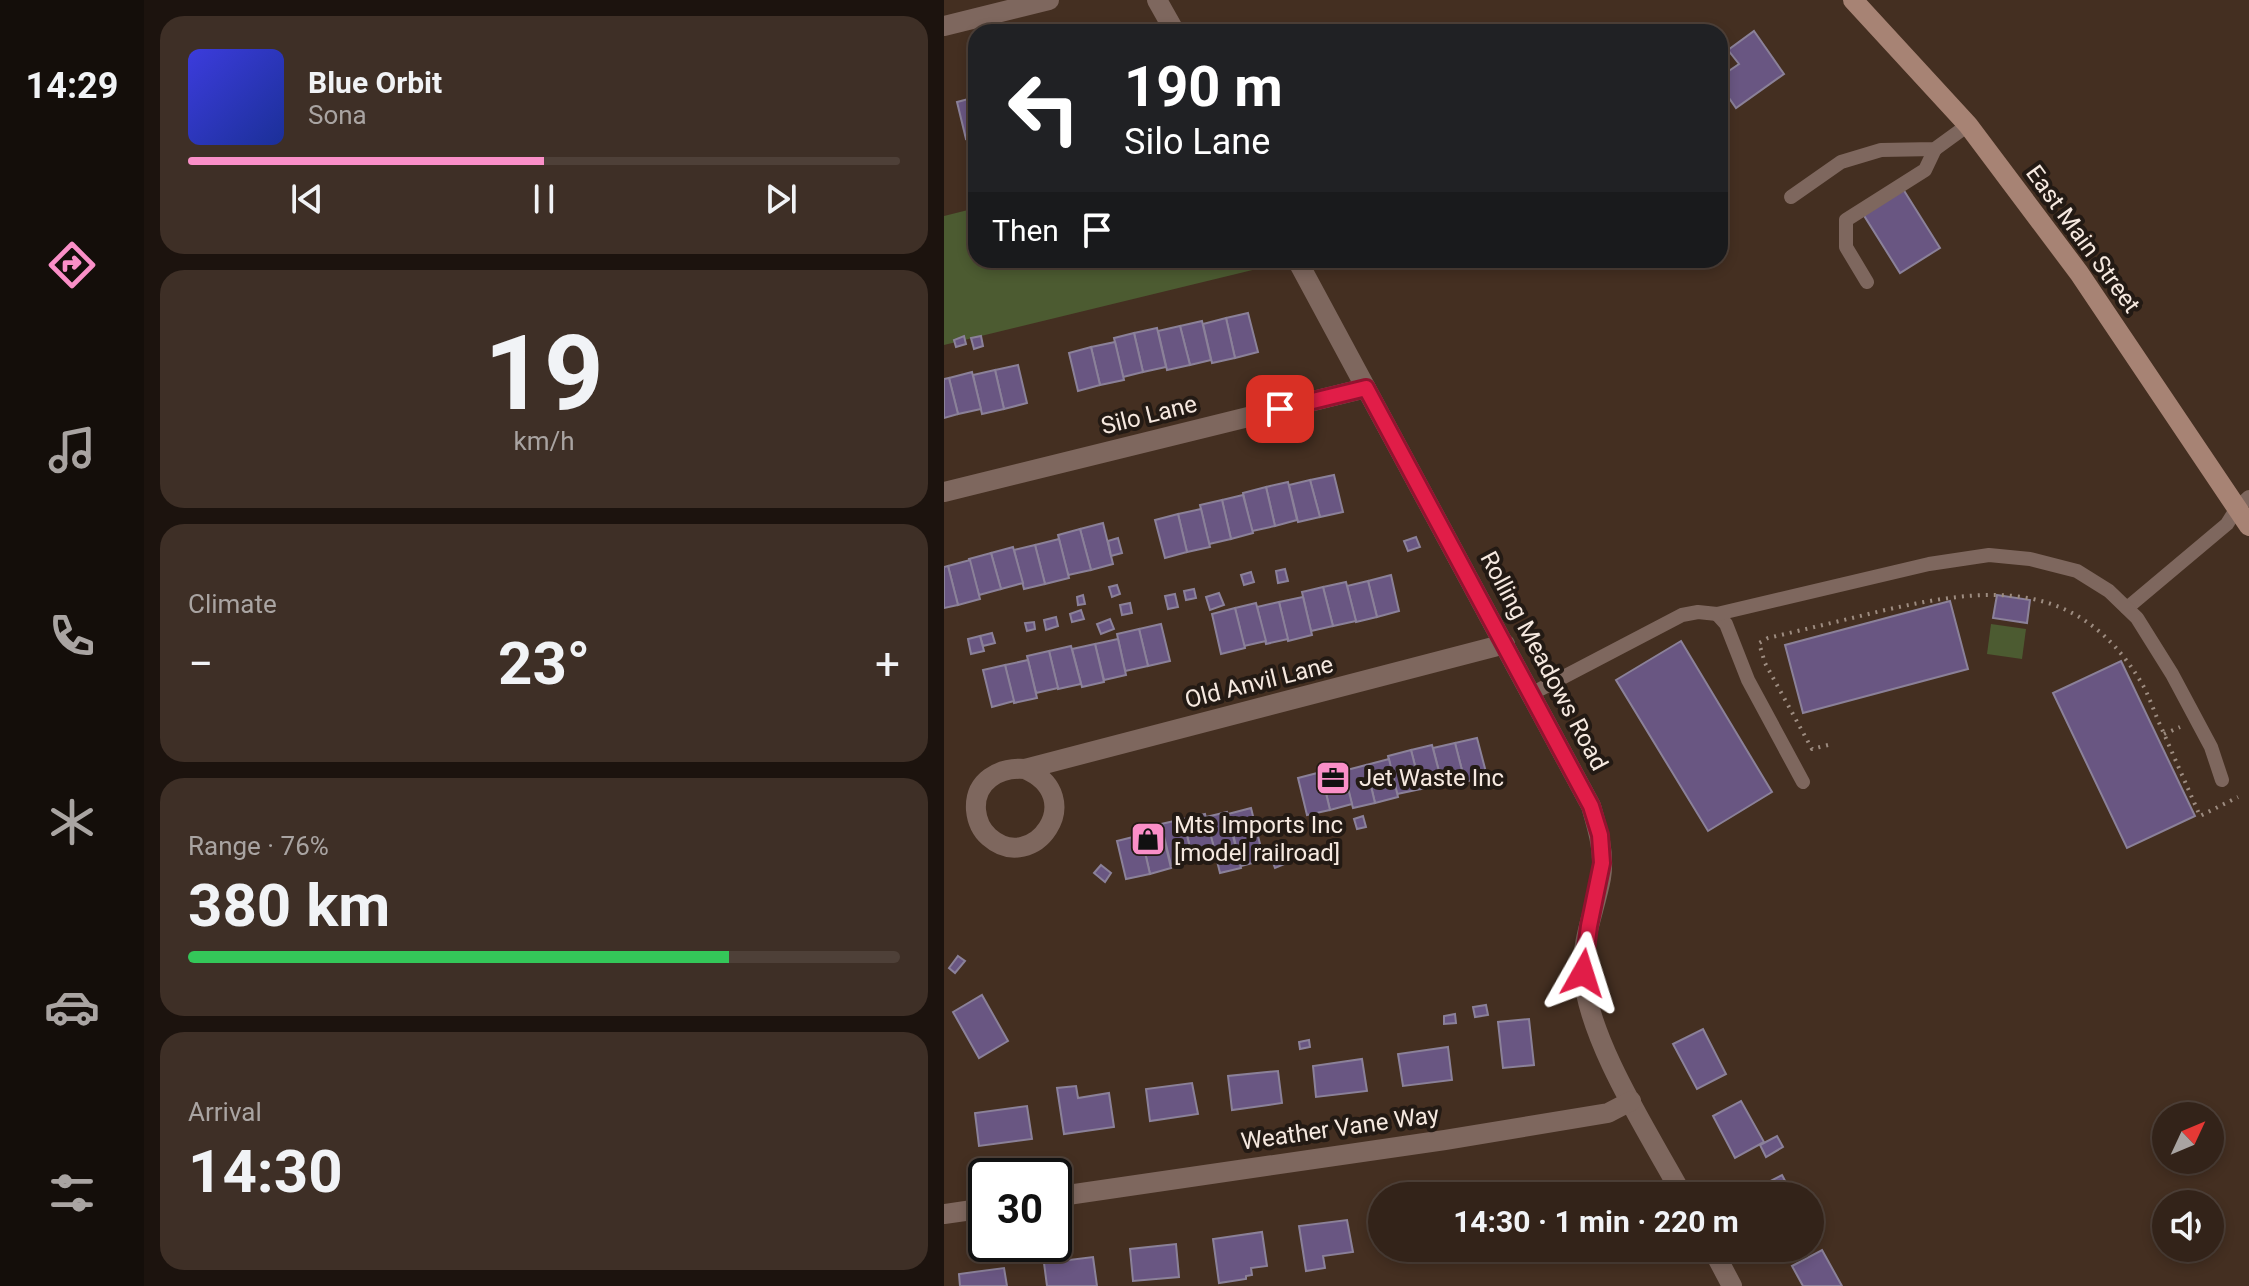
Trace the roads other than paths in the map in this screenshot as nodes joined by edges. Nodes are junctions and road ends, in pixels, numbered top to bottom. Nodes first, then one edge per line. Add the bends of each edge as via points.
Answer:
1 (1049, 0) edge
2 (1157, 0) edge
3 (1853, 0) edge
4 (1170, 24) edge
5 (944, 26) edge
6 (1968, 125) junction
7 (1935, 149) junction
8 (1791, 197) dead end
9 (1301, 268) edge
10 (1867, 282) dead end
11 (1366, 388) junction
12 (944, 492) edge
13 (2243, 502) edge
14 (2249, 526) edge
15 (2127, 608) junction
16 (1717, 614) junction
17 (1505, 644) junction
18 (1531, 694) junction
19 (1025, 769) dead end
20 (2222, 780) dead end
21 (1803, 782) dead end
22 (1631, 1101) junction
23 (1675, 1182) edge
24 (1072, 1194) edge
25 (968, 1211) edge
26 (944, 1214) edge
27 (1719, 1262) edge
28 (1732, 1286) edge

1 - 5 street
2 - 4 street
3 - 6 main road, East Main Street
6 - 7 lane
6 - 13 main road, East Main Street
7 - 8 lane via 1881,150 1841,162
7 - 10 lane via 1925,170 1846,220 1846,247
9 - 11 street, Rolling Meadows Road
11 - 12 street, Silo Lane
11 - 17 street, Rolling Meadows Road
13 - 14 main road, East Main Street
13 - 15 lane via 2227,524
15 - 16 lane via 2077,571 1989,555
15 - 20 lane via 2172,674 2211,747
16 - 18 lane via 1682,615
16 - 21 lane
17 - 18 street, Rolling Meadows Road
17 - 19 street, Old Anvil Lane
18 - 22 street, Rolling Meadows Road via 1591,806 1600,835 1601,877 1583,973 1589,1010
22 - 23 street, Rolling Meadows Road
22 - 24 street, Weather Vane Way via 1608,1113
25 - 26 street
27 - 28 street

